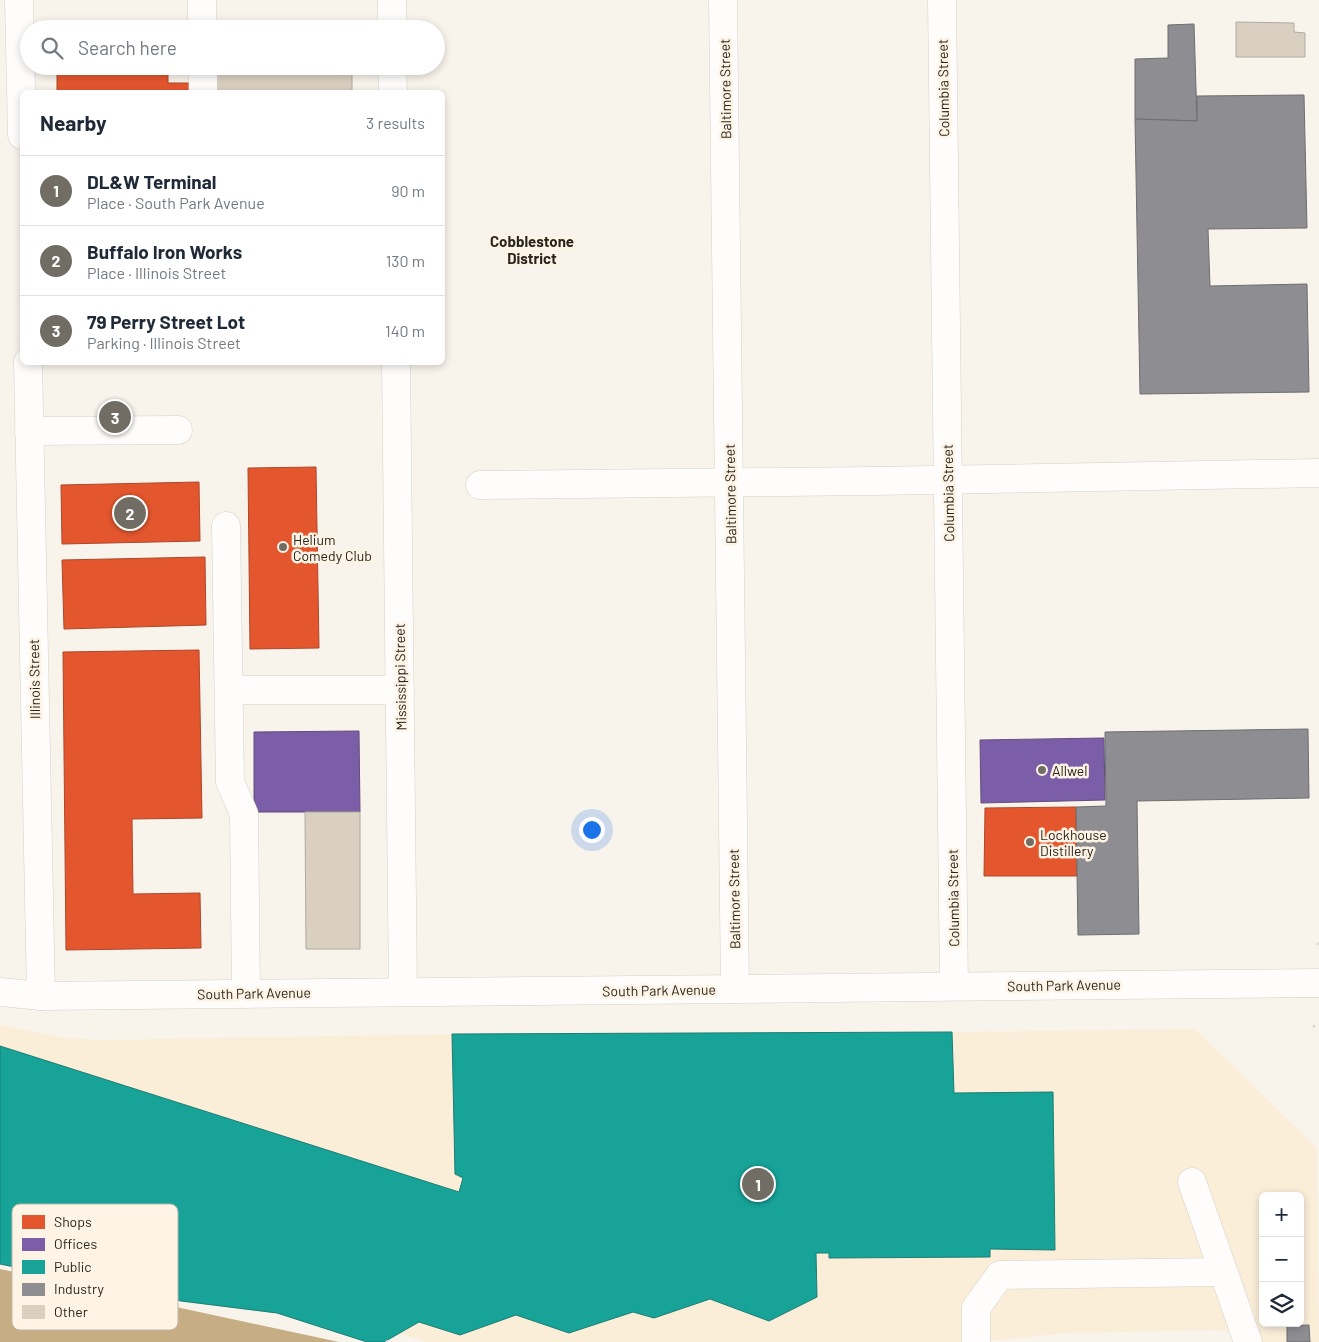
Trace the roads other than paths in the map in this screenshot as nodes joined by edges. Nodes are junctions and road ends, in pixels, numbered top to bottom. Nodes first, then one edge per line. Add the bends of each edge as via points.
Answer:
1 (19, 0) edge
2 (202, 0) edge
3 (392, 0) edge
4 (724, 0) edge
5 (942, 0) edge
6 (202, 20) edge
7 (392, 20) edge
8 (20, 45) edge
9 (21, 75) edge
10 (203, 75) edge
11 (392, 75) edge
12 (21, 90) edge
13 (203, 90) edge
14 (393, 90) edge
15 (28, 365) edge
16 (396, 365) edge
17 (178, 430) dead end
18 (29, 431) junction
19 (1319, 473) edge
20 (948, 480) junction
21 (730, 482) junction
22 (480, 485) dead end
23 (226, 526) dead end
24 (230, 690) junction
25 (400, 690) junction
26 (1319, 983) edge
27 (954, 986) junction
28 (736, 989) junction
29 (0, 992) edge
30 (403, 992) junction
31 (246, 994) junction
32 (41, 996) junction
33 (1192, 1182) dead end
34 (1223, 1272) junction
35 (976, 1342) edge
36 (1248, 1342) edge

1 - 8 street
2 - 6 street
3 - 7 street
4 - 21 street, Baltimore Street
5 - 20 street, Columbia Street
9 - 12 street
10 - 13 street
11 - 14 street
15 - 18 street, Illinois Street
16 - 25 street, Mississippi Street
17 - 18 street
18 - 32 street, Illinois Street
19 - 20 street
20 - 21 street
20 - 27 street, Columbia Street
21 - 22 street
21 - 28 street, Baltimore Street
23 - 24 street
24 - 25 street
24 - 31 street via 230,782 244,814
25 - 30 street, Mississippi Street
26 - 27 street, South Park Avenue
27 - 28 street, South Park Avenue
28 - 30 street, South Park Avenue
29 - 32 street, South Park Avenue
30 - 31 street, South Park Avenue
31 - 32 street, South Park Avenue
33 - 34 street
34 - 35 street via 1000,1276 976,1308
34 - 36 street

